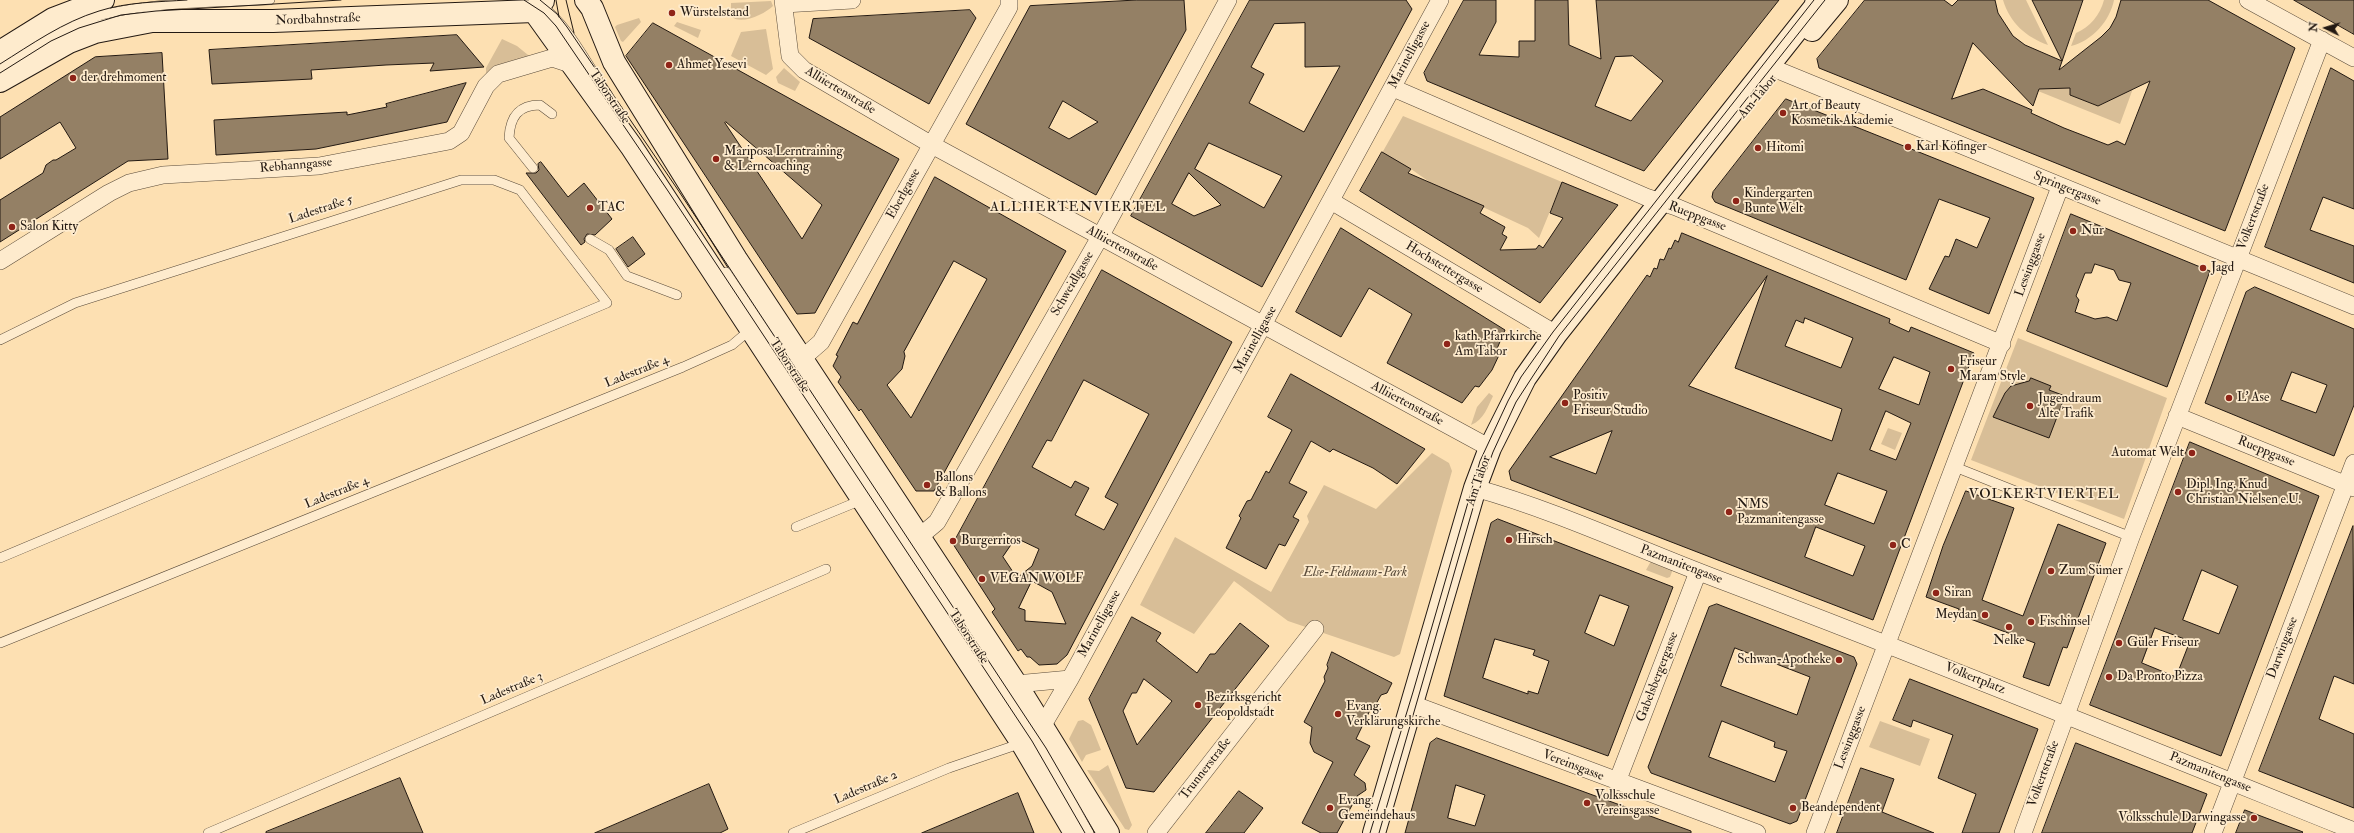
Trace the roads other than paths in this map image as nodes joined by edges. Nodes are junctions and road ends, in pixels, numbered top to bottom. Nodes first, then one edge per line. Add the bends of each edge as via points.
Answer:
1 (270, 0) edge
2 (586, 0) edge
3 (852, 0) edge
4 (1009, 0) edge
5 (1228, 0) edge
6 (1440, 0) edge
7 (1817, 0) edge
8 (1837, 0) edge
9 (2248, 0) edge
10 (94, 2) edge
11 (784, 2) edge
12 (538, 4) edge
13 (2322, 40) junction
14 (0, 52) edge
15 (2354, 58) edge
16 (573, 65) junction
17 (0, 68) edge
18 (1780, 71) junction
19 (0, 81) edge
20 (1393, 88) junction
21 (614, 105) dead end
22 (552, 114) dead end
23 (628, 124) dead end
24 (932, 145) junction
25 (654, 163) dead end
26 (533, 168) dead end
27 (2060, 187) junction
28 (1667, 196) junction
29 (1331, 201) junction
30 (1100, 237) junction
31 (590, 239) dead end
32 (2238, 259) junction
33 (0, 261) edge
34 (719, 261) dead end
35 (677, 295) dead end
36 (2354, 306) edge
37 (760, 321) junction
38 (1264, 327) junction
39 (1556, 334) junction
40 (0, 340) edge
41 (2002, 344) junction
42 (792, 368) junction
43 (2177, 416) junction
44 (1490, 448) junction
45 (2354, 463) edge
46 (1955, 467) junction
47 (2350, 486) edge
48 (1475, 488) junction
49 (873, 492) junction
50 (796, 527) dead end
51 (2131, 536) junction
52 (910, 546) junction
53 (0, 558) edge
54 (826, 569) dead end
55 (1698, 572) junction
56 (1315, 629) dead end
57 (0, 643) edge
58 (1887, 643) junction
59 (1070, 679) junction
60 (1016, 684) junction
61 (1412, 704) junction
62 (2065, 715) junction
63 (1032, 734) junction
64 (1617, 782) junction
65 (2232, 782) junction
66 (1373, 828) edge
67 (2354, 831) edge
68 (208, 833) edge
69 (793, 833) edge
70 (1075, 833) edge
71 (1090, 833) edge
72 (1108, 833) edge
73 (1156, 833) edge
74 (1757, 833) edge
75 (1815, 833) edge
76 (2023, 833) edge
77 (2213, 833) edge

1 - 17 lane, Nordbahnstraße via 152,7 116,12 71,25
2 - 37 main road, Taborstraße via 592,8 614,62
3 - 11 street
4 - 24 street, Eberlgasse via 1009,7
5 - 30 street, Schweidlgasse
6 - 20 street, Marinelligasse
7 - 28 main road, Am Tabor via 1815,6
8 - 18 main road, Am Tabor
9 - 13 street
10 - 14 main road via 53,19
11 - 24 street, Alliiertenstraße via 788,49 797,65
12 - 16 main road, Taborstraße
12 - 19 main road, Nordbahnstraße via 279,21 152,21 95,32 69,42
12 - 21 lane, Taborstraße via 562,26
13 - 15 street
13 - 32 street, Volkertstraße
16 - 33 street, Rebhanngasse via 552,58 498,74 486,86 461,133 449,141 431,146 319,166 163,175 129,183
16 - 37 main road, Taborstraße
18 - 27 street, Springergasse
18 - 28 main road, Am Tabor via 1723,139
20 - 28 street, Rueppgasse
20 - 29 street, Marinelligasse
22 - 26 lane via 540,104 529,105 519,109 512,118 509,138
23 - 25 lane, Taborstraße
24 - 30 street, Alliiertenstraße
24 - 42 street, Eberlgasse via 821,342
27 - 32 street, Springergasse
27 - 41 street, Lessinggasse
28 - 39 main road, Am Tabor
28 - 41 street, Rueppgasse via 1676,207
29 - 38 street, Marinelligasse
29 - 39 street, Hochstettergasse
30 - 38 street, Alliiertenstraße
30 - 52 street, Schweidlgasse via 937,522
31 - 35 lane via 608,250 628,276
32 - 36 street, Springergasse
32 - 43 street, Volkertstraße
34 - 37 lane, Taborstraße
37 - 42 main road, Taborstraße
37 - 57 lane, Ladestraße 4 via 732,345 683,367
38 - 44 street, Alliiertenstraße
38 - 59 street, Marinelligasse
39 - 44 main road, Am Tabor via 1525,378
40 - 53 lane, Ladestraße 5 via 75,303 461,180 494,180 520,190 607,303
41 - 46 street
42 - 49 main road, Taborstraße
43 - 47 street, Rueppgasse
43 - 51 street
44 - 48 main road, Am Tabor
45 - 47 street, Darwingasse
46 - 51 lane
46 - 58 street
47 - 65 street, Darwingasse
48 - 55 street, Pazmanitengasse via 1562,518
48 - 61 main road, Am Tabor
49 - 50 lane
49 - 52 main road, Taborstraße
51 - 62 street
52 - 60 main road, Taborstraße
52 - 63 main road, Taborstraße
54 - 68 lane, Ladestraße 3
55 - 58 street, Pazmanitengasse
55 - 64 street, Gabelsbergergasse
56 - 73 street, Trunnerstraße
58 - 62 street, Volkertplatz
58 - 75 street, Lessinggasse
59 - 60 street
59 - 63 street, Marinelligasse
60 - 63 main road, Taborstraße
61 - 64 street, Vereinsgasse
61 - 66 main road, Am Tabor
62 - 65 street, Pazmanitengasse
62 - 76 street, Volkertstraße
63 - 69 lane, Ladestraße 2
63 - 70 main road, Taborstraße
63 - 71 lane, Taborstraße
63 - 72 main road, Taborstraße
64 - 74 street, Vereinsgasse
65 - 67 street, Pazmanitengasse
65 - 77 street, Darwingasse

